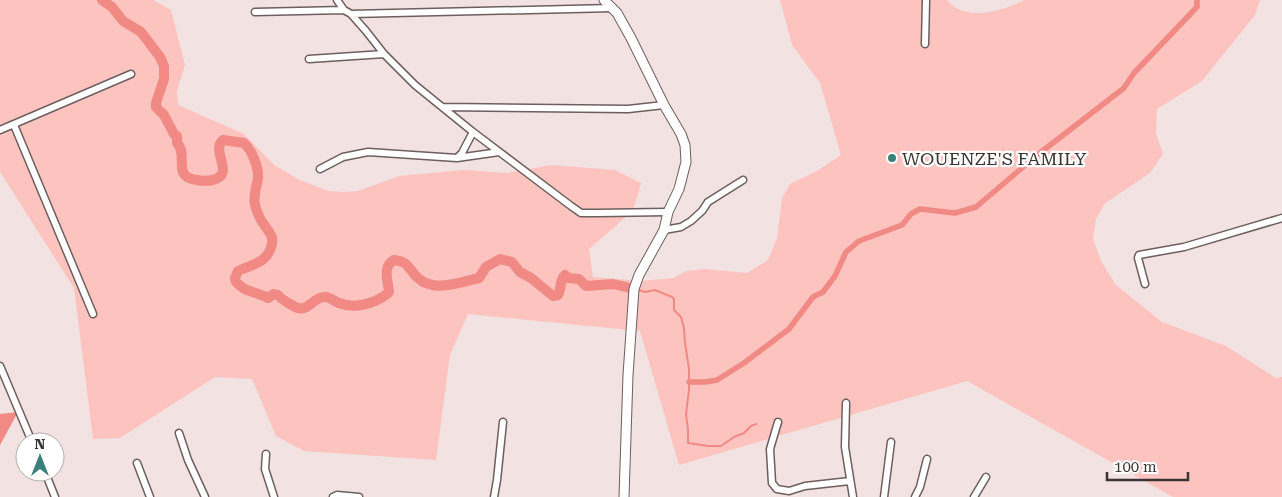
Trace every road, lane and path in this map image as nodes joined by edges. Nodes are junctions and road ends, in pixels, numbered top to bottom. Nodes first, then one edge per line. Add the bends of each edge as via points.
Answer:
1 (336, 0) edge
2 (604, 0) edge
3 (926, 0) edge
4 (613, 8) junction
5 (344, 10) junction
6 (255, 12) dead end
7 (351, 14) junction
8 (925, 44) dead end
9 (384, 54) junction
10 (308, 59) dead end
11 (131, 74) dead end
12 (664, 105) junction
13 (443, 107) junction
14 (14, 125) junction
15 (0, 130) edge
16 (472, 132) junction
17 (499, 152) junction
18 (457, 158) junction
19 (320, 169) dead end
20 (743, 180) dead end
21 (668, 212) junction
22 (1282, 218) edge
23 (664, 230) junction
24 (1145, 284) dead end
25 (93, 314) dead end
26 (0, 366) edge
27 (846, 403) dead end
28 (503, 422) dead end
29 (778, 422) dead end
30 (28, 432) edge
31 (179, 433) dead end
32 (891, 442) dead end
33 (266, 454) dead end
34 (927, 459) dead end
35 (137, 463) dead end
36 (986, 477) dead end
37 (850, 481) junction
38 (49, 482) edge
39 (55, 497) edge
40 (150, 497) edge
41 (205, 497) edge
42 (274, 497) edge
43 (333, 497) edge
44 (359, 497) edge
45 (494, 497) edge
46 (624, 497) edge
47 (853, 497) edge
48 (884, 497) edge
49 (915, 497) edge
50 (974, 497) edge

1 - 5 street
2 - 4 main road
3 - 8 street
4 - 7 street
4 - 12 main road
5 - 6 street
5 - 7 street
7 - 9 street
9 - 10 street
9 - 13 street
11 - 14 street
12 - 13 street via 628,109
12 - 21 main road via 681,134 686,162 679,189
13 - 16 street
14 - 15 street
14 - 25 street
16 - 17 street
16 - 18 street
17 - 18 street
17 - 21 street via 581,213
18 - 19 street via 368,152 343,157
20 - 23 street via 708,202 691,221 681,227
21 - 23 main road
22 - 24 street via 1191,246 1139,255
23 - 46 main road via 634,289
26 - 30 street
27 - 37 street via 845,447
28 - 45 street
29 - 37 street via 770,449 772,483 778,489 789,491
31 - 41 street
32 - 48 street
33 - 42 street via 265,470
34 - 49 street
35 - 40 street
36 - 50 street
37 - 47 street
38 - 39 street
43 - 44 street

